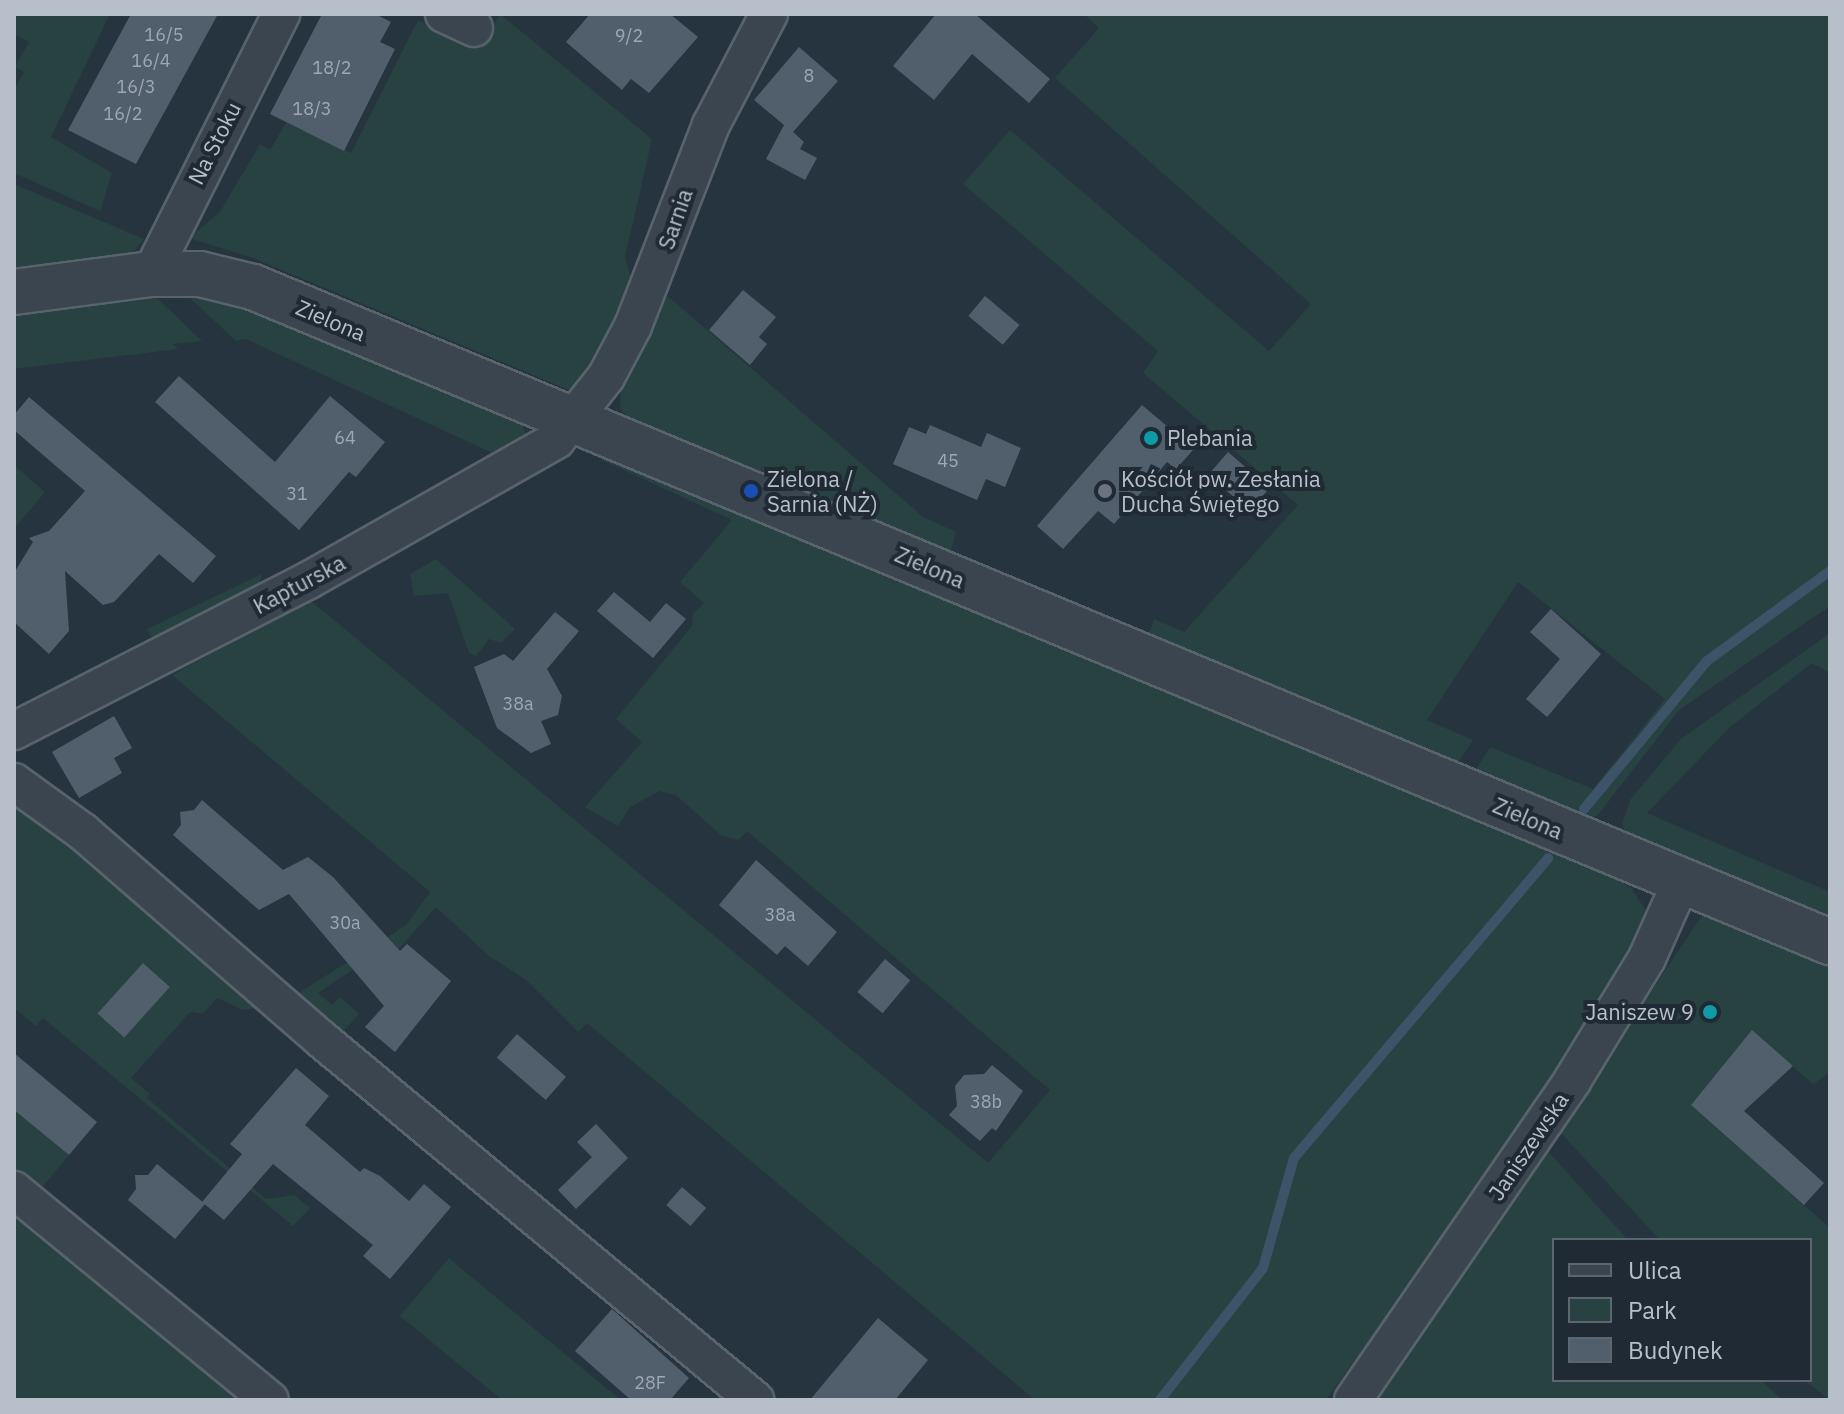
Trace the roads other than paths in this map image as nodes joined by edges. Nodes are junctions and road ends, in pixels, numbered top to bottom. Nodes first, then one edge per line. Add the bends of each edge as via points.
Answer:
1 (281, 14) edge
2 (769, 14) edge
3 (151, 274) junction
4 (14, 292) edge
5 (574, 421) junction
6 (14, 731) edge
7 (14, 782) edge
8 (1682, 880) junction
9 (1830, 942) edge
10 (14, 1190) edge
11 (270, 1400) edge
12 (755, 1400) edge
13 (1353, 1400) edge

1 - 3 street, Na Stoku
2 - 5 street, Sarnia via 711,125 633,326
3 - 4 street, Zielona
3 - 5 street, Zielona via 200,274 253,287
5 - 6 street, Kapturska via 528,459 309,580
5 - 8 street, Zielona
7 - 12 street via 83,832 321,1039
8 - 9 street, Zielona
8 - 13 street, Janiszewska via 1647,958 1572,1081
10 - 11 street

